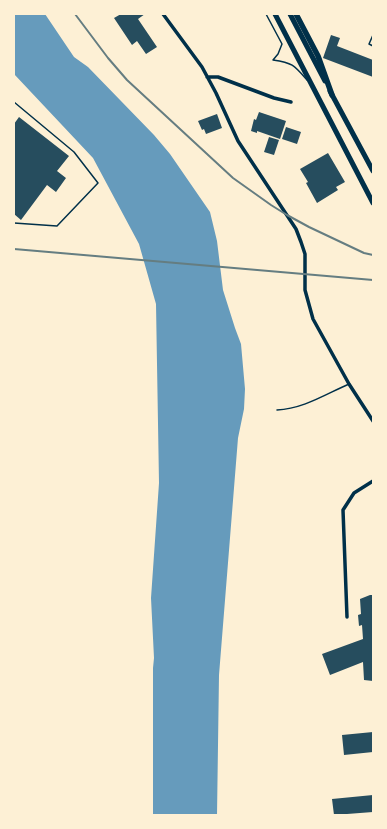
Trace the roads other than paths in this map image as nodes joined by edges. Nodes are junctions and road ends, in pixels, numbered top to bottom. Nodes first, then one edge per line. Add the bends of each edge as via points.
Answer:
1 (163, 14) edge
2 (266, 14) edge
3 (275, 14) edge
4 (290, 14) edge
5 (296, 14) edge
6 (373, 35) edge
7 (373, 46) edge
8 (207, 78) junction
9 (310, 84) junction
10 (332, 95) junction
11 (291, 102) dead end
12 (15, 104) edge
13 (373, 171) edge
14 (373, 203) edge
15 (14, 223) edge
16 (349, 384) junction
17 (277, 410) dead end
18 (373, 421) edge
19 (373, 481) edge
20 (347, 617) dead end

1 - 8 street via 202,67
2 - 9 lane via 282,44 273,60 293,64
3 - 9 main road
4 - 10 main road
5 - 10 main road via 318,56
6 - 7 lane via 369,44
8 - 11 street via 218,77
8 - 16 street via 238,141 296,229 305,254 305,290 312,319
9 - 14 main road
10 - 13 main road
12 - 15 lane via 74,152 98,183 57,226
16 - 17 lane via 300,406
16 - 18 street
19 - 20 street via 354,493 343,510

